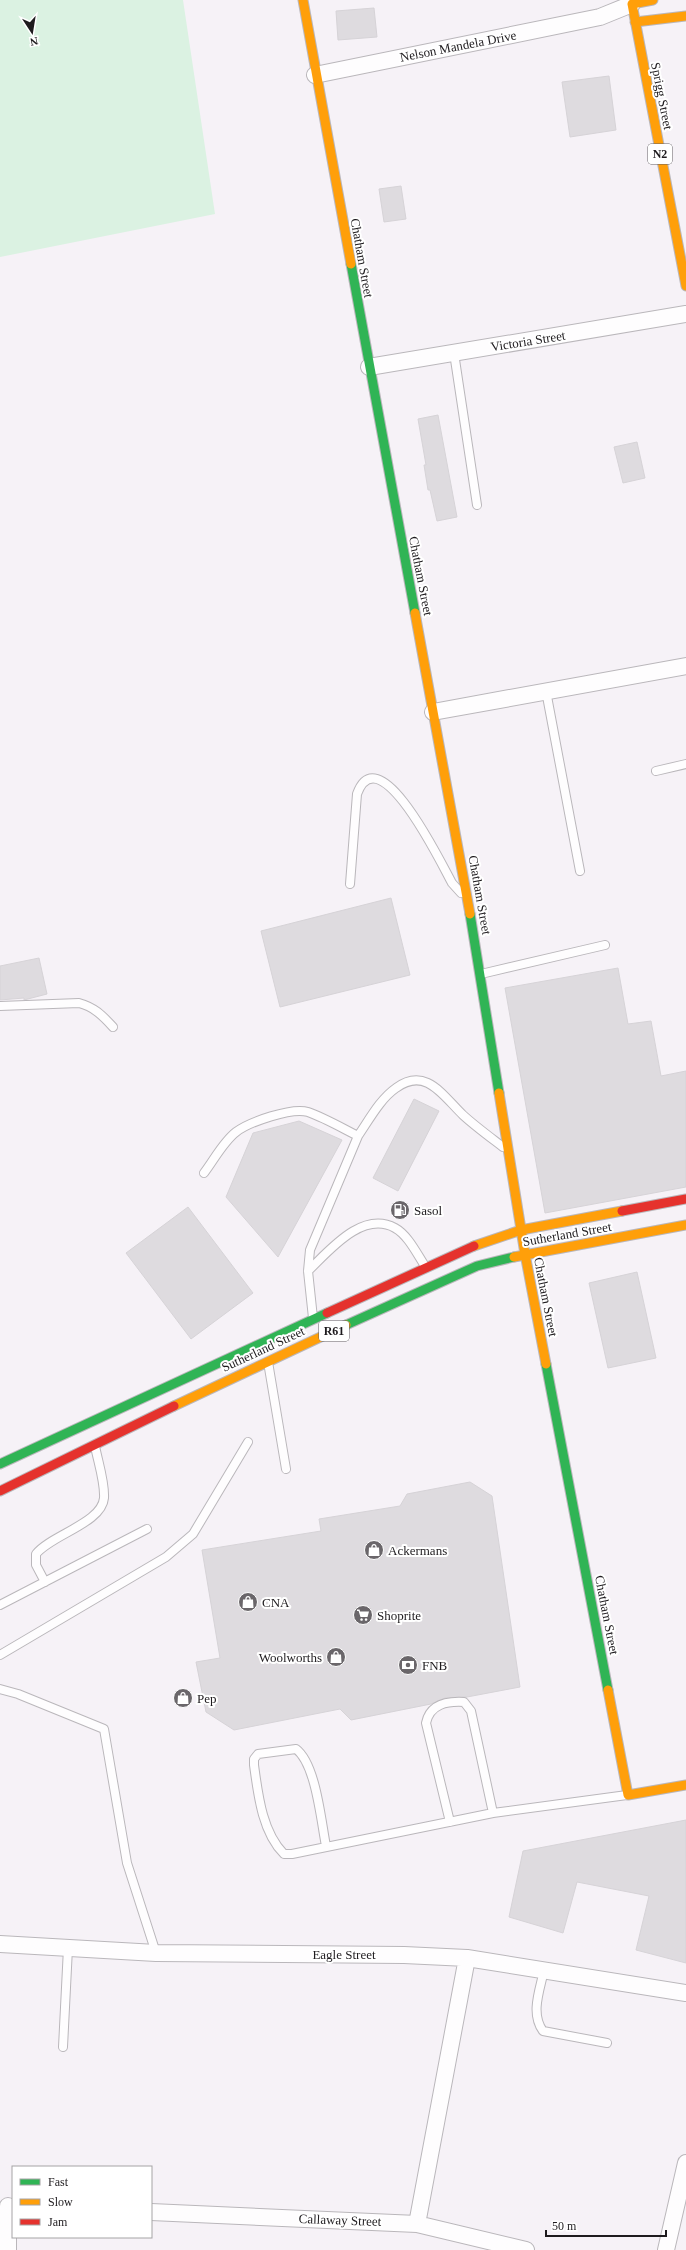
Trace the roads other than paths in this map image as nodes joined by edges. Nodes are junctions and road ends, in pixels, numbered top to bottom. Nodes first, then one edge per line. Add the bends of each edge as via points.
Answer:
1 (303, 0) edge
2 (653, 0) edge
3 (632, 2) edge
4 (686, 16) edge
5 (600, 17) junction
6 (635, 22) junction
7 (315, 75) junction
8 (686, 286) edge
9 (686, 314) edge
10 (454, 353) junction
11 (369, 367) junction
12 (477, 505) dead end
13 (686, 666) edge
14 (546, 691) junction
15 (433, 712) junction
16 (686, 764) edge
17 (656, 771) dead end
18 (580, 871) dead end
19 (350, 884) dead end
20 (468, 900) junction
21 (605, 945) dead end
22 (480, 975) junction
23 (0, 1006) edge
24 (113, 1026) dead end
25 (358, 1136) junction
26 (508, 1152) junction
27 (204, 1173) dead end
28 (686, 1199) edge
29 (686, 1226) edge
30 (521, 1230) junction
31 (525, 1254) junction
32 (425, 1266) junction
33 (308, 1271) junction
34 (313, 1318) junction
35 (318, 1338) junction
36 (264, 1341) junction
37 (267, 1360) junction
38 (248, 1442) dead end
39 (95, 1445) junction
40 (0, 1464) edge
41 (286, 1469) dead end
42 (0, 1491) edge
43 (147, 1529) dead end
44 (45, 1582) junction
45 (0, 1605) edge
46 (0, 1655) edge
47 (0, 1689) edge
48 (686, 1785) edge
49 (628, 1795) junction
50 (493, 1813) junction
51 (450, 1822) junction
52 (326, 1846) junction
53 (0, 1944) edge
54 (68, 1948) junction
55 (156, 1953) junction
56 (468, 1958) junction
57 (544, 1970) junction
58 (686, 1993) edge
59 (606, 2043) dead end
60 (62, 2047) dead end
61 (686, 2164) edge
62 (7, 2206) edge
63 (152, 2212) edge
64 (417, 2224) junction
65 (8, 2250) edge
66 (526, 2250) edge
67 (666, 2250) edge

1 - 7 main road, Chatham Street
2 - 3 main road, Nelson Mandela Drive
3 - 5 street, Nelson Mandela Drive
3 - 6 main road, Sprigg Street / N2
4 - 6 main road, Nelson Mandela Drive
5 - 6 street, Nelson Mandela Drive
5 - 7 street, Nelson Mandela Drive
6 - 8 main road, Sprigg Street / N2
7 - 11 main road, Chatham Street
9 - 10 street, Victoria Street
10 - 11 street, Victoria Street
10 - 12 lane
11 - 15 main road, Chatham Street
13 - 14 street
14 - 15 street
14 - 18 lane
15 - 20 main road, Chatham Street
16 - 17 lane
19 - 20 lane via 357,794 364,781 378,778 400,794 452,883
20 - 22 main road, Chatham Street
21 - 22 lane
22 - 26 main road, Chatham Street
23 - 24 lane via 79,1003 90,1006
25 - 26 lane via 396,1088 410,1080 427,1081
25 - 27 lane via 307,1112 271,1116 236,1132
25 - 33 lane via 310,1250
26 - 30 main road, Chatham Street
28 - 30 main road, Sutherland Street / R61
29 - 31 main road, Sutherland Street / R61
30 - 31 main road, Chatham Street
30 - 32 main road, Sutherland Street / R61 via 477,1244
31 - 35 main road, Sutherland Street / R61 via 477,1266
31 - 49 main road, Chatham Street
32 - 33 lane via 396,1228 377,1224 358,1229 339,1241
32 - 34 main road, Sutherland Street / R61
33 - 34 lane
34 - 35 lane
34 - 36 main road, Sutherland Street / R61
35 - 37 main road, Sutherland Street / R61
36 - 37 lane
36 - 40 main road, Sutherland Street / R61
37 - 39 main road, Sutherland Street / R61
37 - 41 lane
38 - 46 lane via 193,1534 181,1546
39 - 42 main road, Sutherland Street / R61
39 - 44 lane via 104,1499 92,1518 49,1542 36,1554 36,1565
43 - 44 lane
44 - 45 lane
47 - 55 lane via 104,1729 127,1863
48 - 49 main road
49 - 50 lane
50 - 51 lane
50 - 51 lane via 471,1711 464,1702 452,1702 434,1706 426,1723
51 - 52 lane
52 - 52 lane via 292,1854 284,1854 279,1848 267,1826 256,1780 254,1759 258,1754 296,1749 304,1756
53 - 54 street, Eagle Street
54 - 55 street, Eagle Street
54 - 60 lane
55 - 56 street, Eagle Street
56 - 57 street, Eagle Street
56 - 64 street
57 - 58 street, Eagle Street
57 - 59 lane via 536,2012 537,2023 543,2031
61 - 67 street
62 - 65 street
63 - 64 street, Callaway Street
64 - 66 street, Callaway Street

